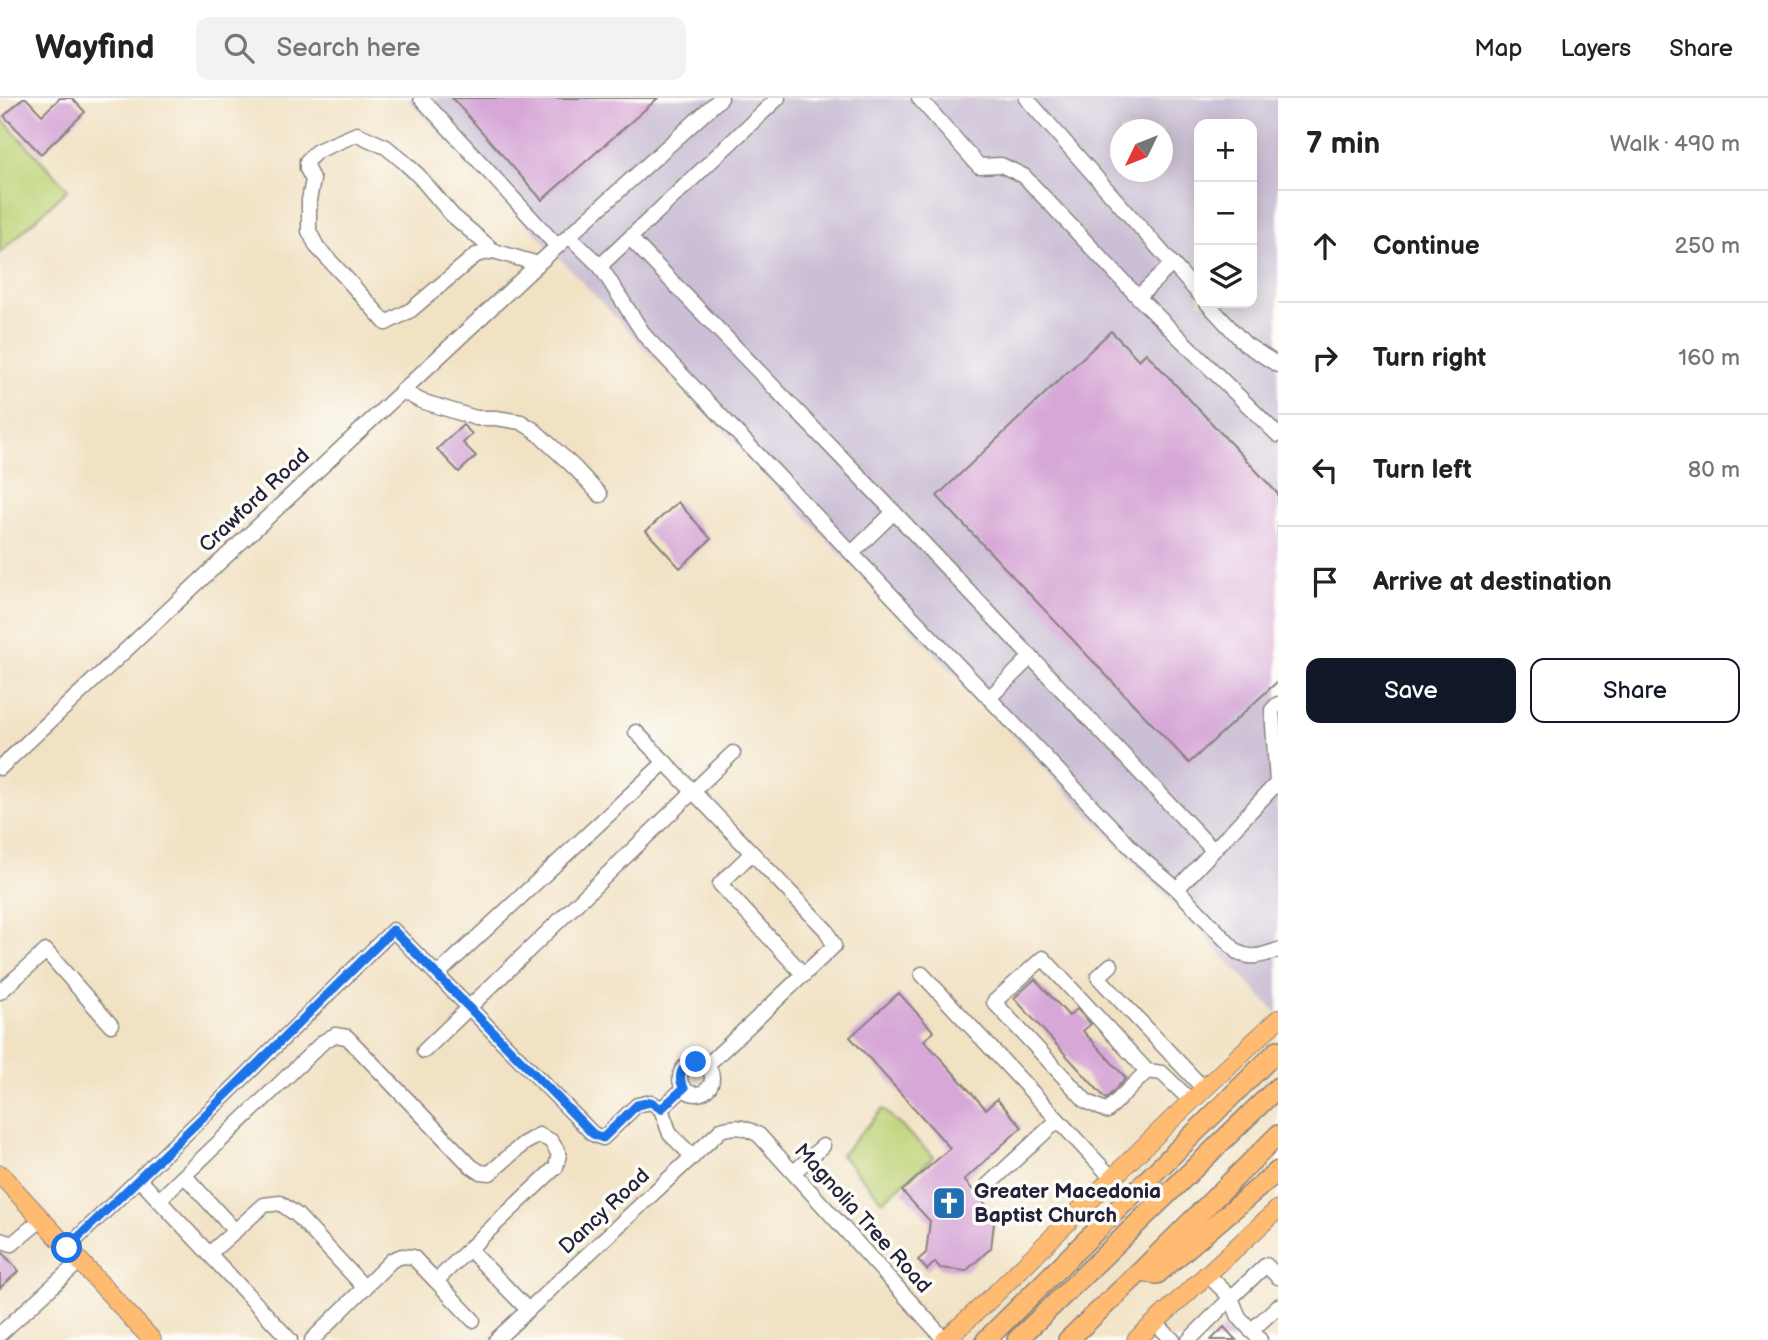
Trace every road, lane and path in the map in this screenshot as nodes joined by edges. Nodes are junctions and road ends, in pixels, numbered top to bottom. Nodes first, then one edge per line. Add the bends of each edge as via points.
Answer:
1 (421, 98) edge
2 (721, 98) edge
3 (778, 98) edge
4 (919, 98) edge
5 (1026, 98) edge
6 (569, 236) junction
7 (631, 239) junction
8 (557, 246) junction
9 (494, 251) junction
10 (538, 264) junction
11 (1172, 264) junction
12 (600, 266) junction
13 (1194, 288) edge
14 (1138, 297) junction
15 (1213, 308) edge
16 (1278, 365) edge
17 (402, 391) junction
18 (1278, 435) edge
19 (600, 495) dead end
20 (894, 512) junction
21 (852, 553) junction
22 (1031, 657) junction
23 (989, 698) junction
24 (1278, 704) edge
25 (636, 732) dead end
26 (733, 753) dead end
27 (665, 762) junction
28 (0, 768) edge
29 (693, 792) junction
30 (1213, 850) junction
31 (752, 853) junction
32 (1177, 889) junction
33 (1278, 950) edge
34 (1111, 965) dead end
35 (922, 974) dead end
36 (437, 975) junction
37 (804, 975) junction
38 (0, 992) edge
39 (469, 1008) junction
40 (1278, 1019) edge
41 (111, 1025) dead end
42 (1278, 1050) edge
43 (424, 1051) dead end
44 (706, 1066) junction
45 (1147, 1072) junction
46 (1278, 1087) edge
47 (684, 1088) junction
48 (1198, 1095) junction
49 (661, 1109) junction
50 (1058, 1120) junction
51 (747, 1128) joint
52 (1278, 1135) edge
53 (822, 1146) dead end
54 (693, 1157) junction
55 (1278, 1171) edge
56 (794, 1172) junction
57 (0, 1174) edge
58 (185, 1176) junction
59 (1112, 1178) junction
60 (139, 1179) junction
61 (988, 1185) dead end
62 (159, 1200) junction
63 (1275, 1217) edge
64 (42, 1219) junction
65 (235, 1231) junction
66 (0, 1240) edge
67 (469, 1249) junction
68 (74, 1254) junction
69 (209, 1254) junction
70 (1141, 1271) junction
71 (1207, 1273) junction
72 (1278, 1277) edge
73 (436, 1281) junction
74 (365, 1288) junction
75 (1231, 1298) junction
76 (1278, 1306) edge
77 (528, 1311) junction
78 (472, 1320) dead end
79 (1154, 1322) junction
80 (0, 1334) edge
81 (1256, 1335) edge
82 (152, 1340) edge
83 (290, 1340) edge
84 (313, 1340) edge
85 (496, 1340) edge
86 (945, 1340) edge
87 (986, 1340) edge
88 (1017, 1340) edge
89 (1068, 1340) edge
90 (1136, 1340) edge
91 (1173, 1340) edge
92 (1189, 1340) edge

1 - 8 street
2 - 6 street, Crawford Road
3 - 7 street
4 - 14 street via 979,166 1001,165 1024,176
5 - 11 street
6 - 8 street, Crawford Road
6 - 12 street
7 - 12 street
7 - 20 street
8 - 10 street, Crawford Road
9 - 9 street via 475,255 411,310 386,323 317,247 309,230 313,180 307,161 317,151 357,134 386,147
9 - 10 street
10 - 17 street, Crawford Road
11 - 13 street
11 - 14 street
12 - 21 street via 645,336
14 - 18 street
15 - 16 street via 1245,344
17 - 19 street via 476,418 521,422
17 - 28 street, Crawford Road
20 - 21 street
20 - 22 street
21 - 23 street
22 - 23 street
22 - 30 street
23 - 32 street via 1142,859
24 - 30 street via 1272,710 1277,783
25 - 27 street
26 - 29 street
27 - 29 street
27 - 36 street
29 - 31 street
29 - 39 street
30 - 32 street
31 - 37 street via 826,930 834,946
31 - 37 street via 720,884
32 - 33 street via 1237,952 1252,958
34 - 48 street via 1098,977
35 - 50 street
36 - 39 street
36 - 60 street via 393,930
37 - 44 street
38 - 41 street via 46,951
39 - 43 street
39 - 49 street via 593,1134 603,1138 637,1105 651,1102
40 - 48 main road
42 - 87 highway
44 - 47 street via 696,1062 683,1068 680,1079
44 - 47 street via 711,1074 707,1088 698,1093
45 - 45 street via 1043,958 994,1002 1086,1101 1107,1111
45 - 48 street via 1162,1073
46 - 88 highway
47 - 49 street
48 - 59 main road
49 - 54 street via 670,1134
50 - 59 street
50 - 61 street
51 - 54 street, Dancy Road via 721,1130
51 - 56 street, Magnolia Tree Road via 760,1135
52 - 70 highway
53 - 56 street
54 - 77 street, Dancy Road
55 - 70 highway via 1157,1273
56 - 86 street, Magnolia Tree Road
57 - 64 main road
58 - 62 street
58 - 65 street
58 - 67 street via 323,1042 335,1035 347,1037 480,1172 490,1173 539,1135 551,1141 559,1154 556,1167
59 - 86 main road
60 - 62 street
60 - 68 street
62 - 69 street
63 - 71 main road
64 - 66 street via 12,1244
64 - 68 main road
65 - 69 street
65 - 74 street via 264,1205 280,1203 297,1215
67 - 73 street
67 - 77 street
68 - 80 street
68 - 82 main road
69 - 83 street
70 - 89 highway
71 - 75 street
71 - 79 main road
72 - 75 street via 1266,1265
73 - 74 street via 413,1257 402,1256 392,1260
73 - 78 street
74 - 84 street
75 - 81 street via 1239,1317
75 - 92 street
76 - 81 street
77 - 85 street, Dancy Road
79 - 90 main road
79 - 91 street

